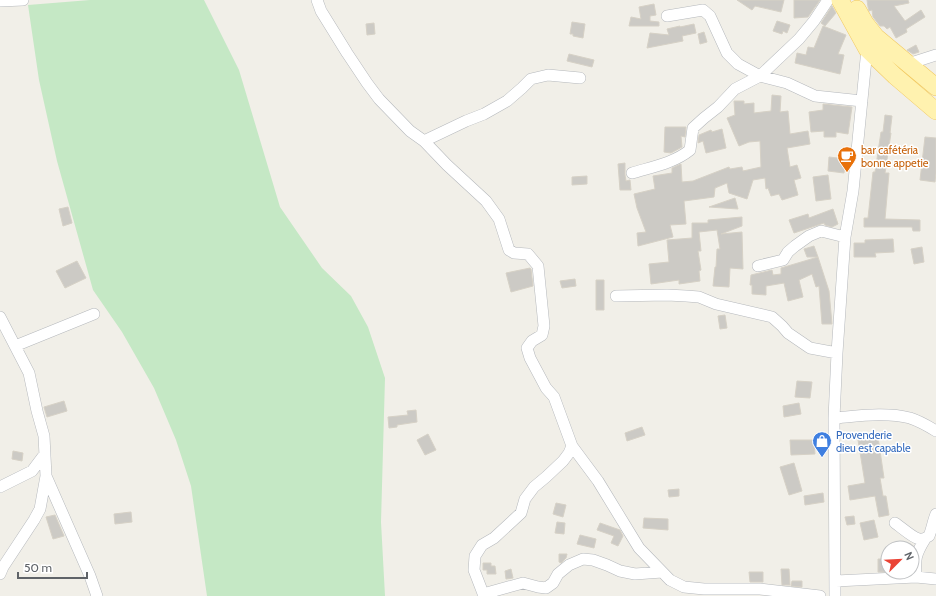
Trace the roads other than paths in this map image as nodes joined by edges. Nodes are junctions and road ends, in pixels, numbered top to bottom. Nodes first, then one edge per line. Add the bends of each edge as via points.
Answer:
1 (23, 0) edge
2 (317, 0) edge
3 (828, 0) edge
4 (840, 0) edge
5 (852, 0) edge
6 (0, 1) edge
7 (667, 16) dead end
8 (867, 49) junction
9 (936, 55) edge
10 (908, 64) junction
11 (760, 76) junction
12 (580, 78) dead end
13 (936, 87) edge
14 (862, 101) junction
15 (936, 111) edge
16 (424, 141) junction
17 (632, 173) dead end
18 (844, 237) junction
19 (758, 266) dead end
20 (616, 296) dead end
21 (94, 314) dead end
22 (0, 317) edge
23 (16, 346) junction
24 (837, 354) junction
25 (834, 418) junction
26 (936, 431) edge
27 (572, 446) junction
28 (44, 454) junction
29 (46, 476) junction
30 (0, 487) edge
31 (936, 514) edge
32 (895, 523) dead end
33 (925, 539) junction
34 (920, 548) edge
35 (662, 572) junction
36 (0, 574) edge
37 (920, 577) edge
38 (880, 579) edge
39 (936, 579) edge
40 (836, 581) junction
41 (684, 587) junction
42 (484, 595) edge
43 (97, 596) edge
44 (699, 596) edge
45 (820, 596) edge
46 (836, 596) edge

1 - 6 street
2 - 16 street via 347,53 379,99 410,131
3 - 11 street via 799,40
4 - 8 main road
5 - 10 main road via 876,37
7 - 11 street via 703,10 710,16 727,53 738,64
8 - 14 street
8 - 15 main road
9 - 10 street
10 - 13 main road
11 - 14 street via 787,83 815,96
11 - 17 street via 735,89 693,128 690,150 670,161
12 - 16 street via 548,75 531,79 507,100 484,114
14 - 18 street via 853,191
16 - 27 street via 486,201 499,219 509,250 528,254 538,266 544,326 542,335 532,341 527,348 546,388 554,397
18 - 19 street via 821,231 795,246 783,260
18 - 24 street
20 - 24 street via 699,297 716,304 772,317 788,333 810,348
21 - 23 street
22 - 23 street
23 - 28 street via 29,373 44,436
24 - 25 street
25 - 26 street via 891,415 910,418
25 - 40 street
27 - 35 street via 598,481 639,548
27 - 42 street via 563,461 530,492 521,513 494,538 482,545 475,556 474,570
28 - 29 street
28 - 30 street via 32,471
29 - 36 street via 40,509
29 - 43 street
31 - 33 street via 929,536
32 - 33 street via 914,537
33 - 34 street
35 - 41 street via 670,580
35 - 42 street via 635,574 583,559 569,565 546,588 523,584
37 - 39 street
38 - 40 street
40 - 46 street
41 - 44 street
41 - 45 street via 760,589

